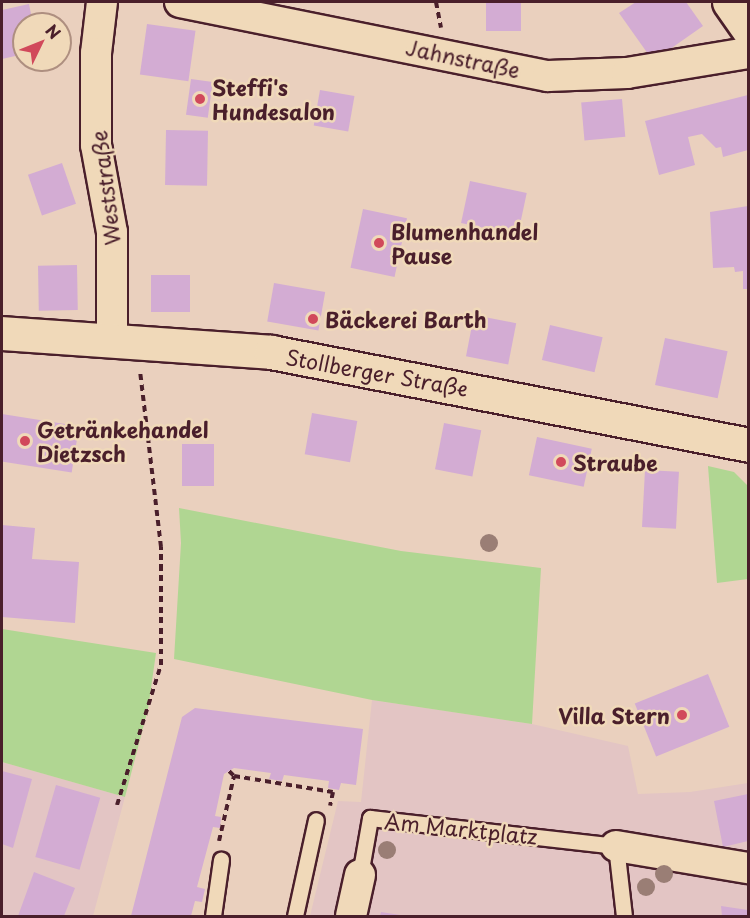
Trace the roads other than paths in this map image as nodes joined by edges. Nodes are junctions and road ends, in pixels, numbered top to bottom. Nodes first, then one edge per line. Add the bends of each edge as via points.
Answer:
1 (102, 2) edge
2 (180, 2) edge
3 (744, 27) edge
4 (2, 333) edge
5 (124, 339) junction
6 (748, 445) edge
7 (316, 820) road end
8 (616, 846) junction
9 (221, 860) road end
10 (748, 868) edge
11 (360, 875) joint
12 (213, 916) edge
13 (295, 916) edge
14 (351, 916) edge
15 (624, 916) edge

1 - 5 street, Weststraße via 96,53 96,145 112,232
2 - 3 street, Jahnstraße via 549,75 627,73
4 - 5 main road, Stollberger Straße
5 - 6 main road, Stollberger Straße via 271,352 367,368
7 - 13 lane
8 - 10 street, Am Marktplatz
8 - 11 lane, Am Marktplatz via 370,818
8 - 15 lane
9 - 12 lane
11 - 14 street, Am Marktplatz

